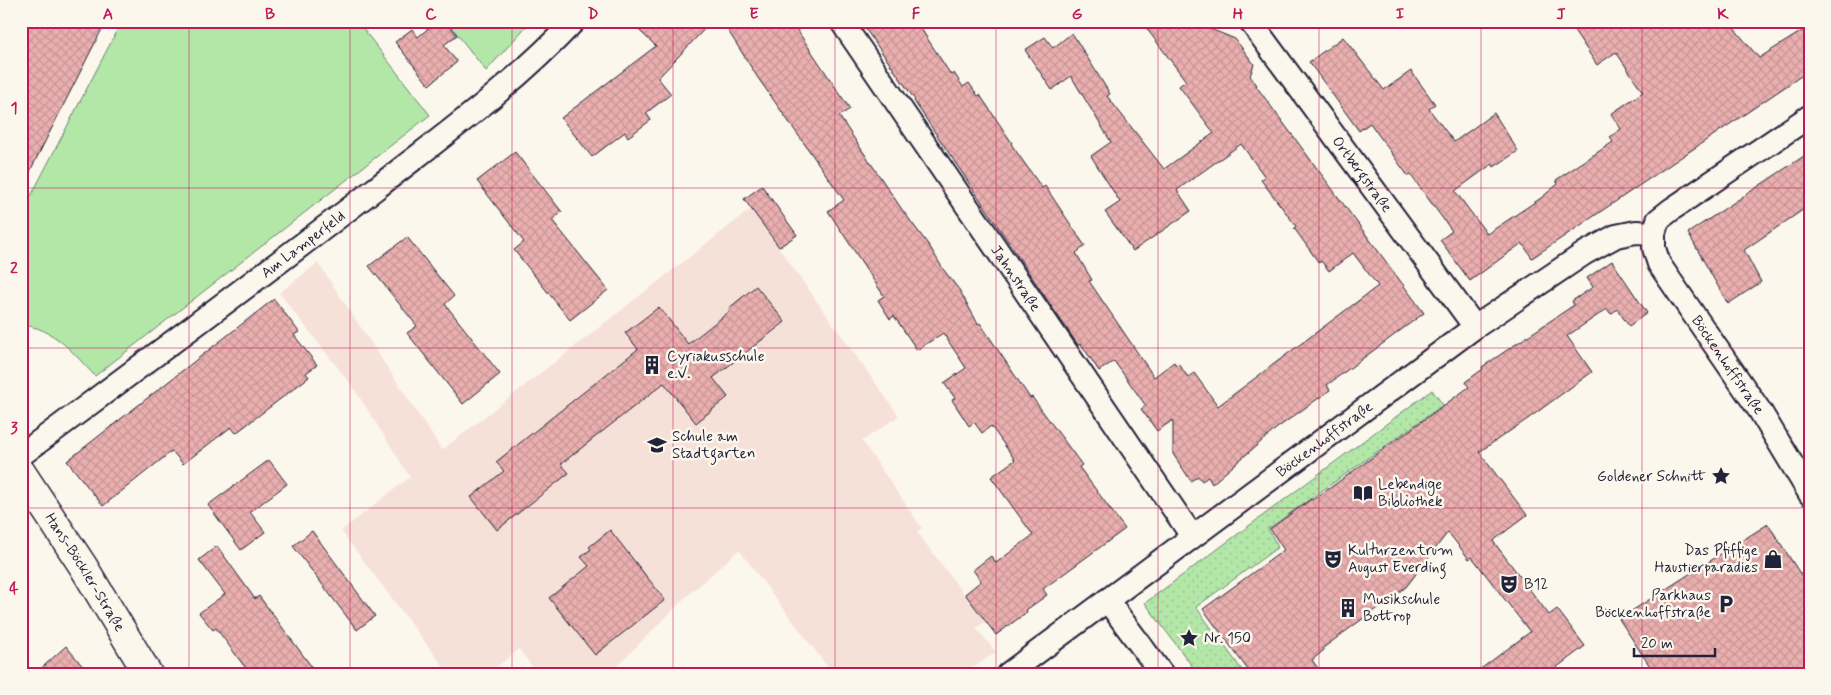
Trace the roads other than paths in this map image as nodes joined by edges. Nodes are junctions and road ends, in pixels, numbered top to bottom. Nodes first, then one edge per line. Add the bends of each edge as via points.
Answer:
1 (574, 21) edge
2 (841, 21) edge
3 (1250, 21) edge
4 (1810, 116) edge
5 (1654, 233) junction
6 (1475, 327) junction
7 (21, 455) edge
8 (21, 472) edge
9 (1810, 494) edge
10 (1192, 536) junction
11 (1107, 600) junction
12 (148, 674) edge
13 (1008, 674) edge
14 (1162, 674) edge

1 - 7 street, Am Lamperfeld via 508,86
2 - 10 street, Jahnstraße
3 - 6 street, Ortbergstraße
4 - 5 street via 1672,208 1658,220
5 - 6 street, Böckenhoffstraße via 1616,236 1585,253
5 - 9 street, Böckenhoffstraße via 1659,264 1760,411
6 - 10 street, Böckenhoffstraße
8 - 12 main road, Hans-Böckler-Straße
10 - 11 street, Böckenhoffstraße
11 - 13 street, Böckenhoffstraße
11 - 14 street

